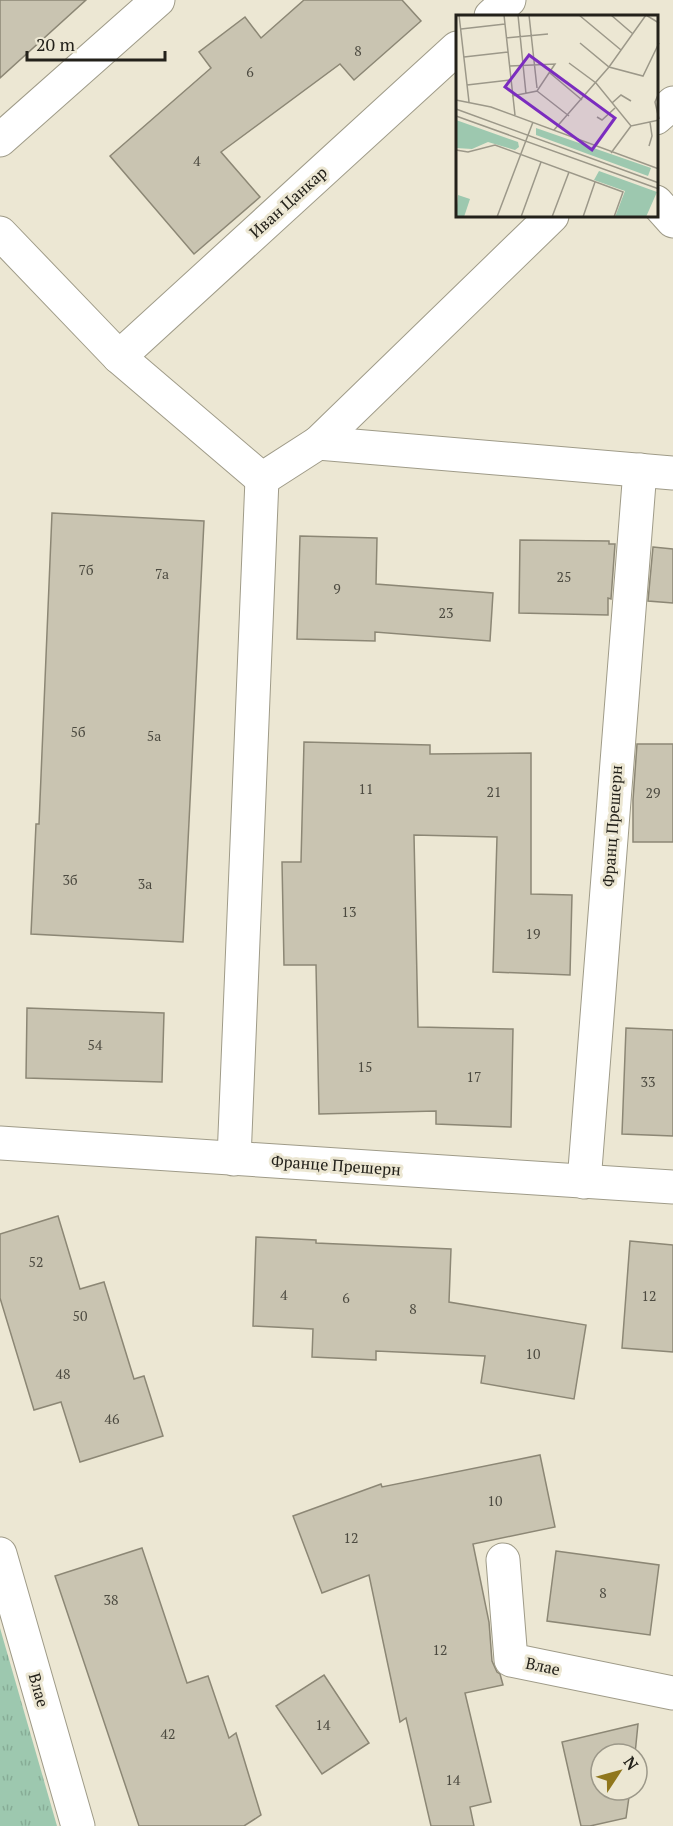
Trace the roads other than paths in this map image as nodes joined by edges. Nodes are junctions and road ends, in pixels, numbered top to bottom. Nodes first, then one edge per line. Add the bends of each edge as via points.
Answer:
1 (158, 0) edge
2 (456, 49) edge
3 (673, 103) edge
4 (658, 117) edge
5 (0, 140) edge
6 (658, 203) edge
7 (550, 218) edge
8 (673, 221) edge
9 (0, 232) edge
10 (119, 357) junction
11 (318, 443) junction
12 (640, 470) junction
13 (673, 473) edge
14 (262, 479) junction
15 (0, 1143) edge
16 (234, 1159) junction
17 (584, 1182) junction
18 (673, 1187) edge
19 (0, 1554) edge
20 (503, 1560) dead end
21 (673, 1693) edge
22 (78, 1826) edge

1 - 5 street
2 - 10 street, Иван Цанкар
3 - 4 street
6 - 8 street
7 - 11 street
9 - 10 street
10 - 14 street
11 - 12 street
11 - 14 street
12 - 13 street
12 - 17 street, Франц Прешерн
14 - 16 street
15 - 16 street, Францe Прешерн
16 - 17 street, Францe Прешерн
17 - 18 street, Францe Прешерн
19 - 22 street, Влае
20 - 21 street, Влае via 512,1660

